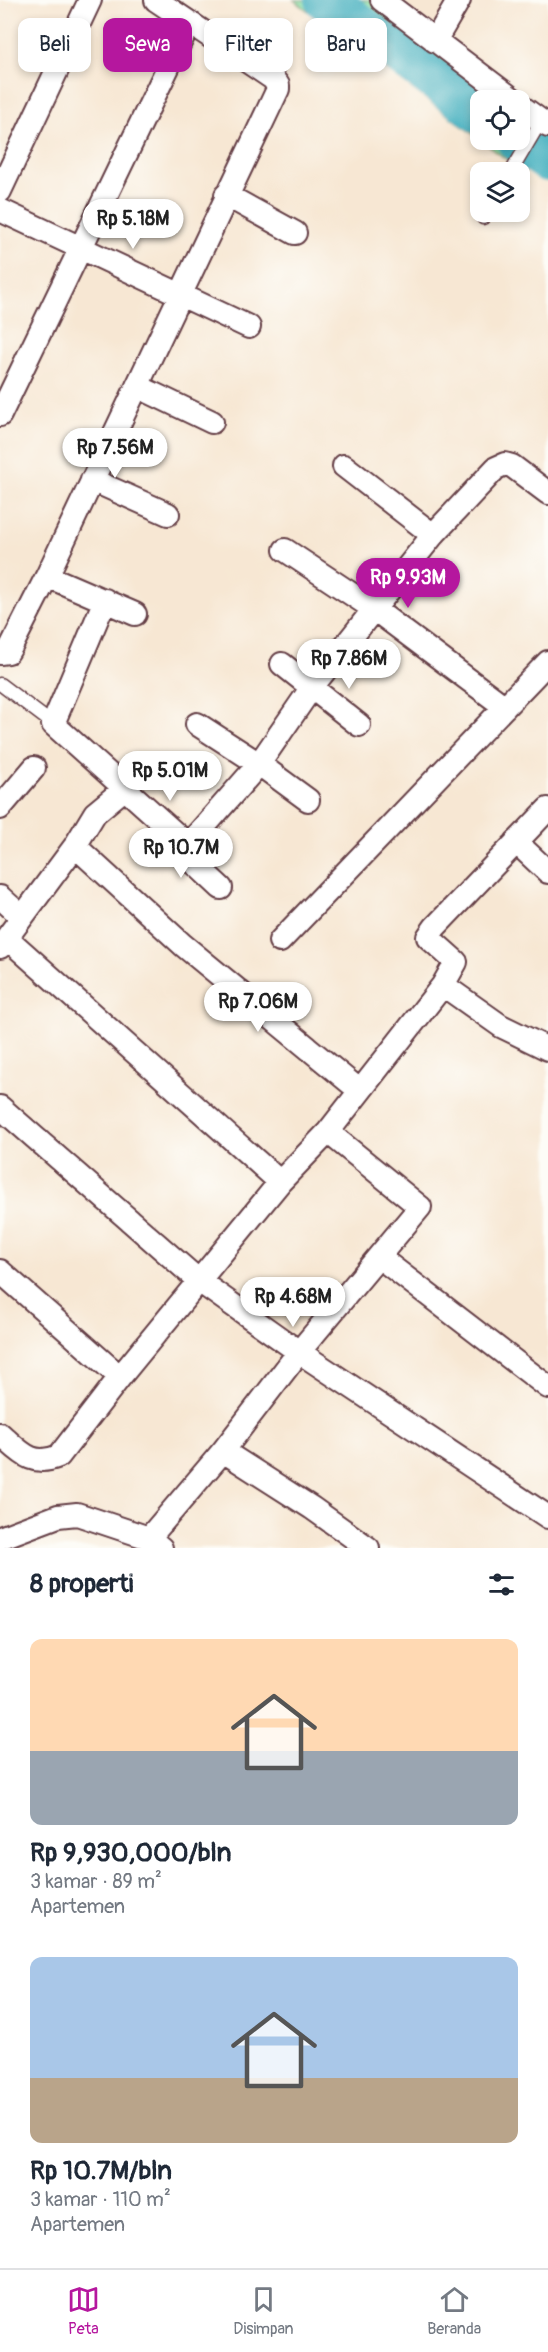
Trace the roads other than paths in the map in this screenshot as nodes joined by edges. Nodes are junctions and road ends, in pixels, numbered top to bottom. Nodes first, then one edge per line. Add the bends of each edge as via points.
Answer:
1 (90, 0) edge
2 (156, 0) edge
3 (382, 0) edge
4 (459, 0) edge
5 (181, 18) edge
6 (192, 26) edge
7 (435, 41) junction
8 (166, 72) edge
9 (501, 90) edge
10 (530, 113) edge
11 (544, 124) edge
12 (518, 162) edge
13 (0, 191) edge
14 (226, 195) junction
15 (0, 210) edge
16 (295, 233) dead end
17 (80, 248) junction
18 (180, 295) junction
19 (249, 327) dead end
20 (137, 386) junction
21 (0, 415) edge
22 (212, 422) dead end
23 (344, 466) dead end
24 (92, 480) junction
25 (548, 492) edge
26 (168, 514) dead end
27 (433, 535) junction
28 (285, 550) dead end
29 (47, 576) junction
30 (105, 600) junction
31 (374, 609) junction
32 (135, 614) dead end
33 (0, 653) edge
34 (548, 662) edge
35 (282, 664) dead end
36 (0, 684) edge
37 (312, 687) junction
38 (505, 706) junction
39 (53, 724) junction
40 (197, 724) dead end
41 (359, 725) dead end
42 (259, 764) junction
43 (34, 768) dead end
44 (124, 789) junction
45 (308, 801) dead end
46 (0, 808) edge
47 (548, 808) edge
48 (516, 842) junction
49 (188, 845) junction
50 (75, 846) junction
51 (548, 872) edge
52 (221, 888) dead end
53 (0, 897) edge
54 (21, 916) junction
55 (280, 941) dead end
56 (4, 943) edge
57 (443, 985) junction
58 (548, 1049) edge
59 (359, 1090) junction
60 (0, 1107) edge
61 (328, 1132) junction
62 (280, 1182) junction
63 (379, 1257) junction
64 (0, 1271) edge
65 (199, 1281) junction
66 (299, 1352) junction
67 (120, 1377) junction
68 (548, 1387) edge
69 (0, 1434) edge
70 (223, 1451) junction
71 (548, 1517) edge
72 (0, 1538) edge
73 (155, 1543) edge
74 (368, 1548) edge

1 - 13 street
2 - 5 street
3 - 7 street
4 - 7 street
6 - 14 street via 278,85
7 - 9 street
8 - 17 street
10 - 11 street
11 - 12 lane
14 - 16 street
14 - 18 street
15 - 17 street
17 - 18 street
17 - 21 street
18 - 19 street
18 - 20 street
20 - 22 street
20 - 24 street
23 - 27 street
24 - 26 street
24 - 29 street
25 - 27 street via 512,466 500,465
27 - 31 street
28 - 31 street
29 - 30 street
29 - 33 street via 8,652
30 - 32 street
30 - 39 street
31 - 37 street
31 - 38 street
34 - 38 street
35 - 37 street
36 - 39 lane
37 - 41 street
37 - 42 street
38 - 55 street
39 - 44 street
40 - 42 street
42 - 45 street
42 - 49 street
43 - 46 street
44 - 49 street
44 - 50 street via 95,813
47 - 48 street
48 - 51 street
48 - 57 street via 429,937 456,962
49 - 52 street via 190,859
50 - 54 street
50 - 59 street via 183,945
53 - 54 street
54 - 56 street
56 - 62 street
57 - 58 street via 501,1026
57 - 59 street
59 - 61 street
60 - 65 street
61 - 62 street
61 - 63 street via 420,1207
62 - 65 street
63 - 66 street
63 - 68 street
64 - 67 street
65 - 66 street
65 - 67 street
66 - 70 street
66 - 71 street
67 - 69 street via 58,1456 46,1462 30,1459
70 - 73 street
70 - 74 street
72 - 73 street via 58,1516 77,1514

